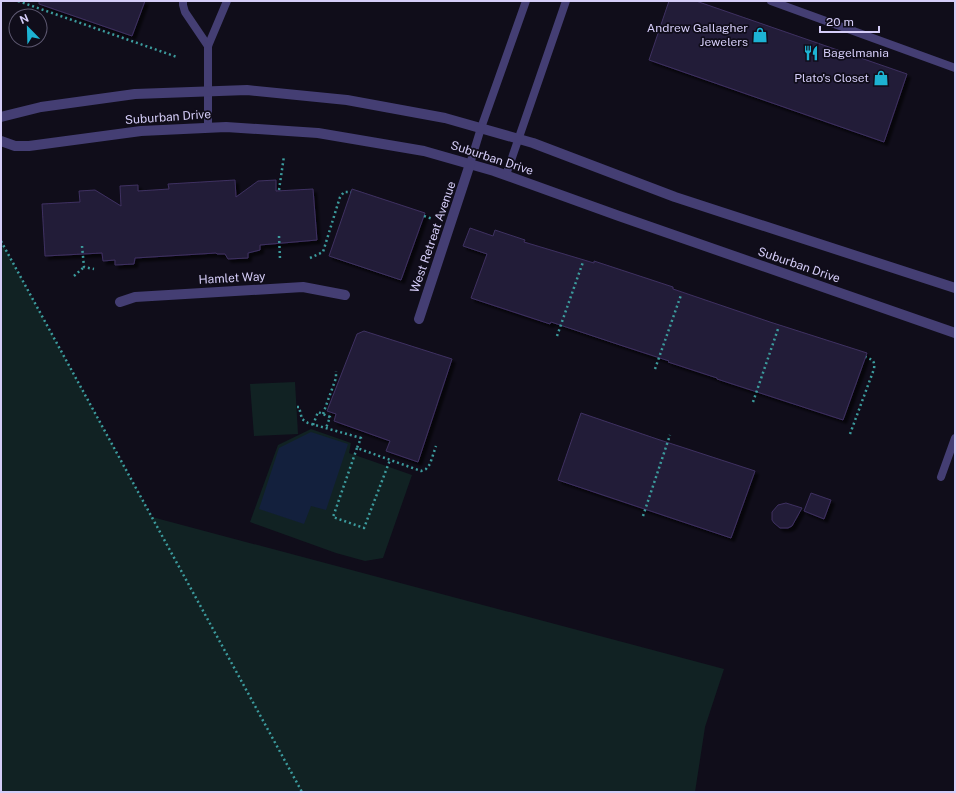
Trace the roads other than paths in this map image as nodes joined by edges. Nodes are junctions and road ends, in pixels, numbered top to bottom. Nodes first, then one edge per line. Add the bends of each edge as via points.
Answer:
1 (183, 1) edge
2 (227, 1) edge
3 (526, 1) edge
4 (566, 1) edge
5 (771, 1) edge
6 (208, 46) junction
7 (955, 68) edge
8 (207, 91) junction
9 (1, 116) edge
10 (208, 128) junction
11 (481, 128) junction
12 (518, 139) junction
13 (1, 141) edge
14 (470, 164) junction
15 (506, 175) junction
16 (955, 288) edge
17 (345, 295) dead end
18 (120, 302) dead end
19 (419, 319) dead end
20 (955, 333) edge
21 (955, 438) edge
22 (941, 477) dead end

1 - 6 lane via 185,12
2 - 6 lane
3 - 11 lane
4 - 12 lane
5 - 7 lane
6 - 8 lane
8 - 9 street, Suburban Drive via 135,94 41,107
8 - 10 lane
8 - 11 street, Suburban Drive via 247,90 347,100 446,118
10 - 13 street, Suburban Drive via 141,131 29,146 15,146
10 - 14 street, Suburban Drive via 318,133 424,151
11 - 12 street, Suburban Drive
11 - 14 lane
12 - 15 lane
12 - 16 street, Suburban Drive via 675,197
14 - 15 street, Suburban Drive
14 - 19 street, West Retreat Avenue
15 - 20 street, Suburban Drive
17 - 18 street, Hamlet Way via 303,287 135,297
21 - 22 lane

